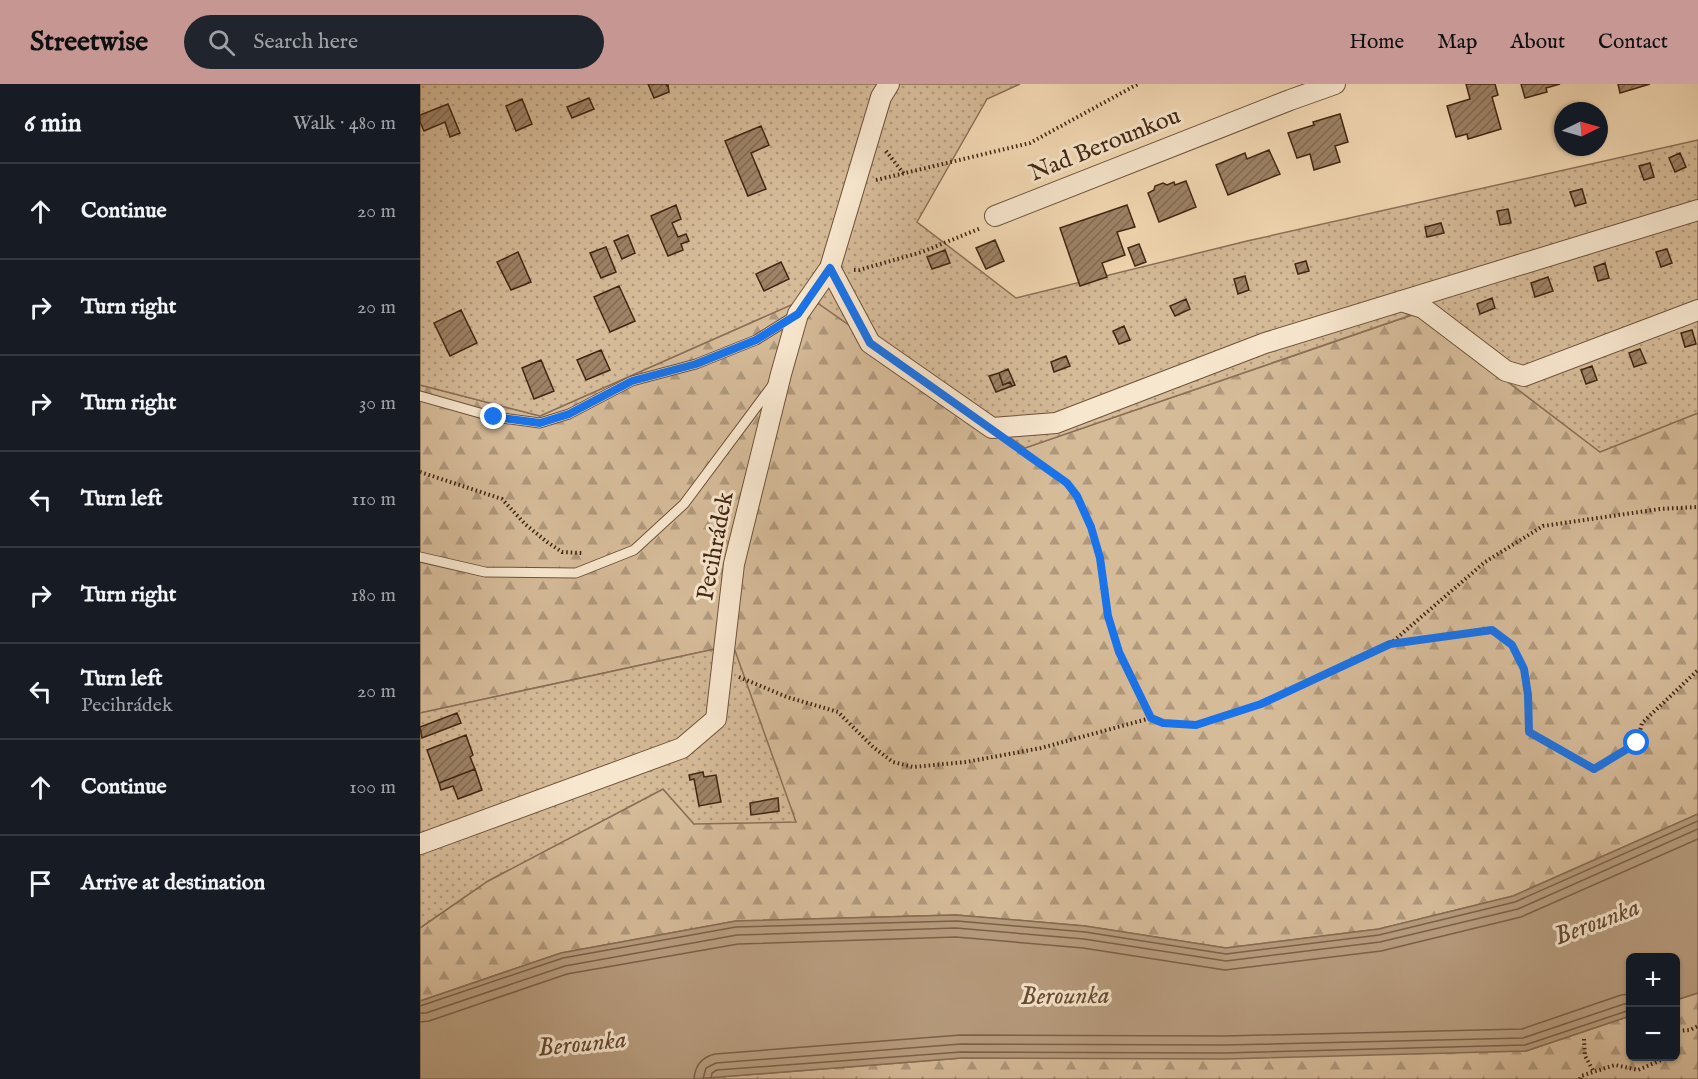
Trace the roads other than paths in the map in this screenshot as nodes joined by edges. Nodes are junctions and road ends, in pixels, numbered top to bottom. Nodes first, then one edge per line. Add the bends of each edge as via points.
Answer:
1 (889, 84) edge
2 (1335, 84) edge
3 (1698, 210) edge
4 (995, 216) road end
5 (830, 268) junction
6 (1401, 301) junction
7 (1698, 310) edge
8 (798, 314) junction
9 (781, 374) junction
10 (420, 396) edge
11 (420, 557) edge
12 (420, 844) edge

1 - 5 street, Pecihrádek via 881,97
2 - 4 street, Nad Berounkou
3 - 6 street
5 - 6 street via 870,343 992,428 1056,423 1265,343
5 - 8 street, Pecihrádek
6 - 7 street via 1423,308 1506,371 1524,376
8 - 9 street, Pecihrádek
8 - 10 lane via 756,340 696,364 632,381 569,414 540,423 494,417
9 - 11 lane via 684,504 634,550 576,573 485,572
9 - 12 street, Pecihrádek via 734,564 716,719 682,748

